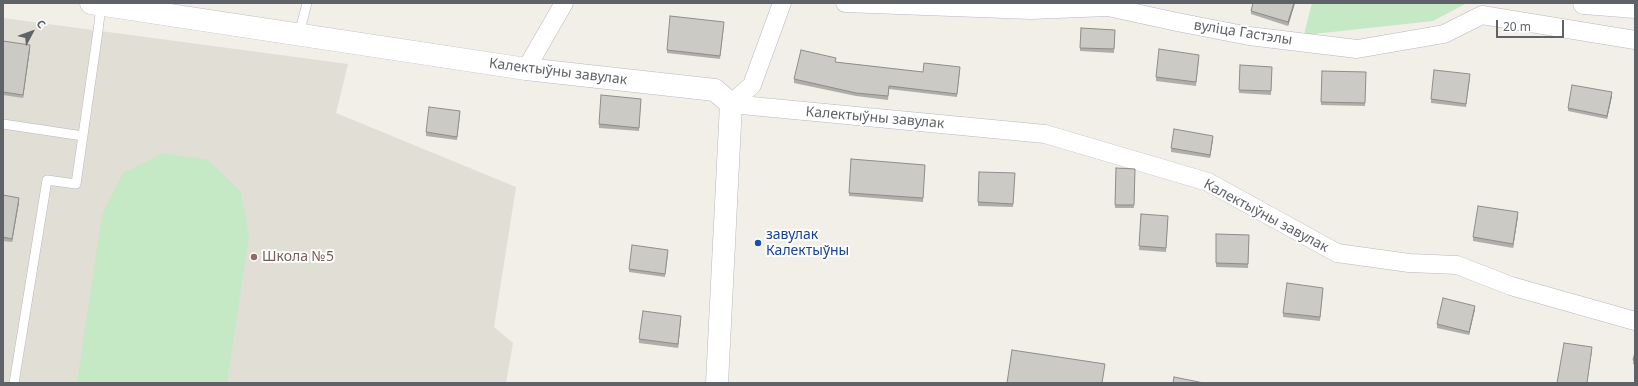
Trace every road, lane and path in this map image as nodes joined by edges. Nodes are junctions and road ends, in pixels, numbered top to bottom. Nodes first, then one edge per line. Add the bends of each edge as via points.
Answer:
1 (307, 3) edge
2 (564, 3) edge
3 (782, 3) edge
4 (845, 3) edge
5 (1584, 3) edge
6 (96, 4) edge
7 (1635, 7) edge
8 (299, 35) junction
9 (1635, 40) edge
10 (526, 69) junction
11 (731, 104) junction
12 (3, 124) edge
13 (83, 136) junction
14 (1635, 322) edge
15 (14, 383) edge
16 (717, 383) edge

1 - 8 lane
2 - 10 street
3 - 11 street via 752,85
4 - 9 street, вуліца Гастэлы via 1031,10 1108,7 1249,36 1357,49 1444,34 1482,15
5 - 7 street
6 - 8 street, Калектыўны завулак
6 - 13 lane via 98,31
8 - 10 street, Калектыўны завулак
10 - 11 street, Калектыўны завулак via 714,90
11 - 14 street, Калектыўны завулак via 1046,134 1208,182 1336,253 1409,263 1457,265 1511,286
11 - 16 street
12 - 13 lane
13 - 15 lane via 76,184 47,180

